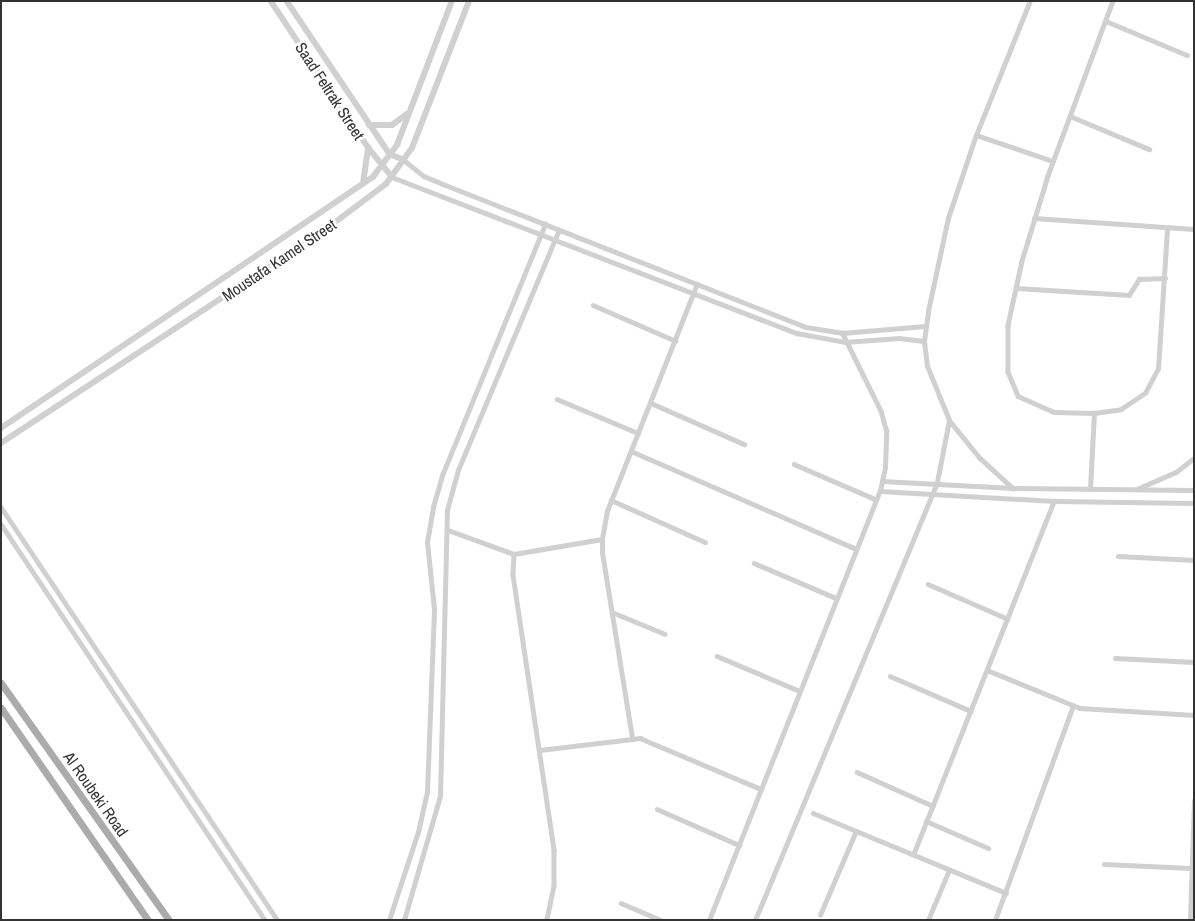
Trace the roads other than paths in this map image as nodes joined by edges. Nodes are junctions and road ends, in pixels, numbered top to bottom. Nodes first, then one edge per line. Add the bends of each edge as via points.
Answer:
1 (271, 1) edge
2 (286, 1) edge
3 (452, 1) edge
4 (469, 1) edge
5 (1030, 1) edge
6 (1113, 1) edge
7 (1106, 22) junction
8 (1187, 55) dead end
9 (337, 77) junction
10 (326, 85) junction
11 (347, 92) junction
12 (336, 99) junction
13 (410, 111) junction
14 (1070, 116) junction
15 (369, 125) junction
16 (976, 135) junction
17 (368, 147) junction
18 (1149, 149) dead end
19 (390, 154) junction
20 (404, 160) junction
21 (1053, 161) junction
22 (382, 168) junction
23 (392, 177) junction
24 (363, 184) junction
25 (443, 184) junction
26 (439, 194) junction
27 (1034, 218) junction
28 (545, 224) junction
29 (1168, 228) junction
30 (1194, 229) edge
31 (559, 230) junction
32 (541, 233) junction
33 (555, 240) junction
34 (1165, 278) junction
35 (697, 284) junction
36 (1016, 288) junction
37 (693, 294) junction
38 (593, 305) dead end
39 (925, 326) junction
40 (842, 333) junction
41 (676, 341) junction
42 (924, 341) junction
43 (845, 342) junction
44 (557, 399) dead end
45 (650, 403) junction
46 (1094, 413) junction
47 (949, 420) junction
48 (1, 428) edge
49 (638, 433) junction
50 (1, 444) edge
51 (744, 444) dead end
52 (631, 451) junction
53 (1194, 458) edge
54 (794, 464) dead end
55 (882, 481) junction
56 (937, 482) junction
57 (1014, 488) junction
58 (1090, 489) junction
59 (1136, 489) junction
60 (1194, 490) edge
61 (880, 491) junction
62 (932, 492) junction
63 (875, 499) junction
64 (611, 500) junction
65 (1054, 501) junction
66 (1194, 503) edge
67 (1, 507) edge
68 (1, 524) edge
69 (448, 530) junction
70 (602, 539) junction
71 (705, 542) dead end
72 (856, 549) junction
73 (514, 554) junction
74 (1118, 556) dead end
75 (1194, 560) edge
76 (754, 563) dead end
77 (928, 584) dead end
78 (836, 598) junction
79 (612, 612) junction
80 (1008, 619) junction
81 (665, 634) dead end
82 (717, 656) dead end
83 (1115, 658) dead end
84 (1194, 662) edge
85 (987, 670) junction
86 (890, 676) dead end
87 (1, 683) edge
88 (800, 691) junction
89 (1073, 706) junction
90 (1, 708) edge
91 (971, 711) junction
92 (1194, 715) edge
93 (632, 738) junction
94 (540, 750) junction
95 (857, 772) dead end
96 (761, 790) junction
97 (1194, 801) edge
98 (933, 806) junction
99 (657, 809) dead end
100 (813, 813) dead end
101 (926, 821) junction
102 (856, 831) junction
103 (739, 845) junction
104 (988, 848) dead end
105 (913, 854) junction
106 (1104, 864) dead end
107 (1191, 868) junction
108 (949, 870) junction
109 (1006, 893) junction
110 (621, 903) dead end
111 (820, 915) dead end
112 (148, 920) edge
113 (169, 920) edge
114 (265, 920) edge
115 (277, 920) edge
116 (389, 920) edge
117 (404, 920) edge
118 (547, 920) edge
119 (662, 920) edge
120 (709, 920) edge
121 (755, 920) edge
122 (928, 920) edge
123 (995, 920) edge
124 (1190, 920) edge

1 - 10 street, Saad Feltrak Street
2 - 9 street, Saad Feltrak Street
3 - 13 street, Moustafa Kamel Street
4 - 20 street, Moustafa Kamel Street via 412,148
5 - 16 street
6 - 7 street
7 - 8 street
7 - 14 street
9 - 10 street
9 - 11 street, Saad Feltrak Street
10 - 12 street, Saad Feltrak Street
11 - 12 street
11 - 15 street, Saad Feltrak Street
12 - 17 street, Saad Feltrak Street
13 - 15 street via 392,125
13 - 19 street, Moustafa Kamel Street
14 - 18 street
14 - 21 street
15 - 19 street, Saad Feltrak Street
16 - 21 street
16 - 39 street via 948,218
17 - 22 street, Saad Feltrak Street
17 - 24 street
19 - 20 street
19 - 22 street, Moustafa Kamel Street
20 - 23 street, Moustafa Kamel Street
20 - 25 street via 424,176
21 - 27 street
22 - 23 street, Saad Feltrak Street
22 - 24 street, Moustafa Kamel Street
23 - 26 street
23 - 50 street, Moustafa Kamel Street via 325,230
24 - 48 street, Moustafa Kamel Street
25 - 26 street
25 - 28 street
26 - 32 street
27 - 29 street
27 - 36 street
28 - 31 street
28 - 32 street
29 - 30 street
29 - 34 street
31 - 33 street
31 - 35 street
32 - 33 street
32 - 116 street via 443,474 433,507 427,542 434,609 426,792 418,832
33 - 37 street
33 - 69 street via 456,477 447,510
34 - 36 street via 1139,279 1130,295
34 - 46 street via 1155,378 1138,400 1121,409
35 - 37 street
35 - 40 street via 806,327
36 - 46 street via 1008,325 1008,372 1013,390 1031,404 1054,412
37 - 41 street
37 - 43 street via 797,333
38 - 41 street
39 - 40 street
39 - 42 street
40 - 43 street
41 - 45 street
42 - 43 street via 905,338
42 - 47 street via 927,366
43 - 55 street via 881,412 886,449
44 - 49 street
45 - 49 street
45 - 51 street
46 - 58 street
47 - 56 street
47 - 57 street via 980,458
49 - 52 street
52 - 64 street
52 - 72 street
53 - 59 street via 1176,472
54 - 63 street
55 - 56 street
55 - 61 street
56 - 57 street
56 - 62 street
57 - 58 street
58 - 59 street
59 - 60 street
61 - 62 street
61 - 63 street
62 - 65 street
62 - 121 street
63 - 72 street
64 - 70 street
64 - 71 street
65 - 66 street
65 - 80 street
67 - 115 street
68 - 114 street
69 - 73 street
69 - 117 street via 440,796
70 - 73 street
70 - 79 street
72 - 78 street
73 - 94 street via 513,575
74 - 75 street
76 - 78 street
77 - 80 street
78 - 88 street
79 - 81 street
79 - 93 street
80 - 85 street
82 - 88 street
83 - 84 street
85 - 89 street
85 - 91 street
86 - 91 street
87 - 113 main road, Al Roubeki Road
88 - 96 street
89 - 92 street
89 - 109 street
90 - 112 main road, Al Roubeki Road
91 - 98 street
93 - 94 street
93 - 96 street via 647,740
94 - 118 street via 556,868
95 - 98 street
96 - 103 street
97 - 107 street
98 - 101 street
99 - 103 street
100 - 102 street
101 - 104 street
101 - 105 street
102 - 105 street
102 - 111 street
103 - 120 street
105 - 108 street
106 - 107 street
107 - 124 street
108 - 109 street
108 - 122 street
109 - 123 street
110 - 119 street

